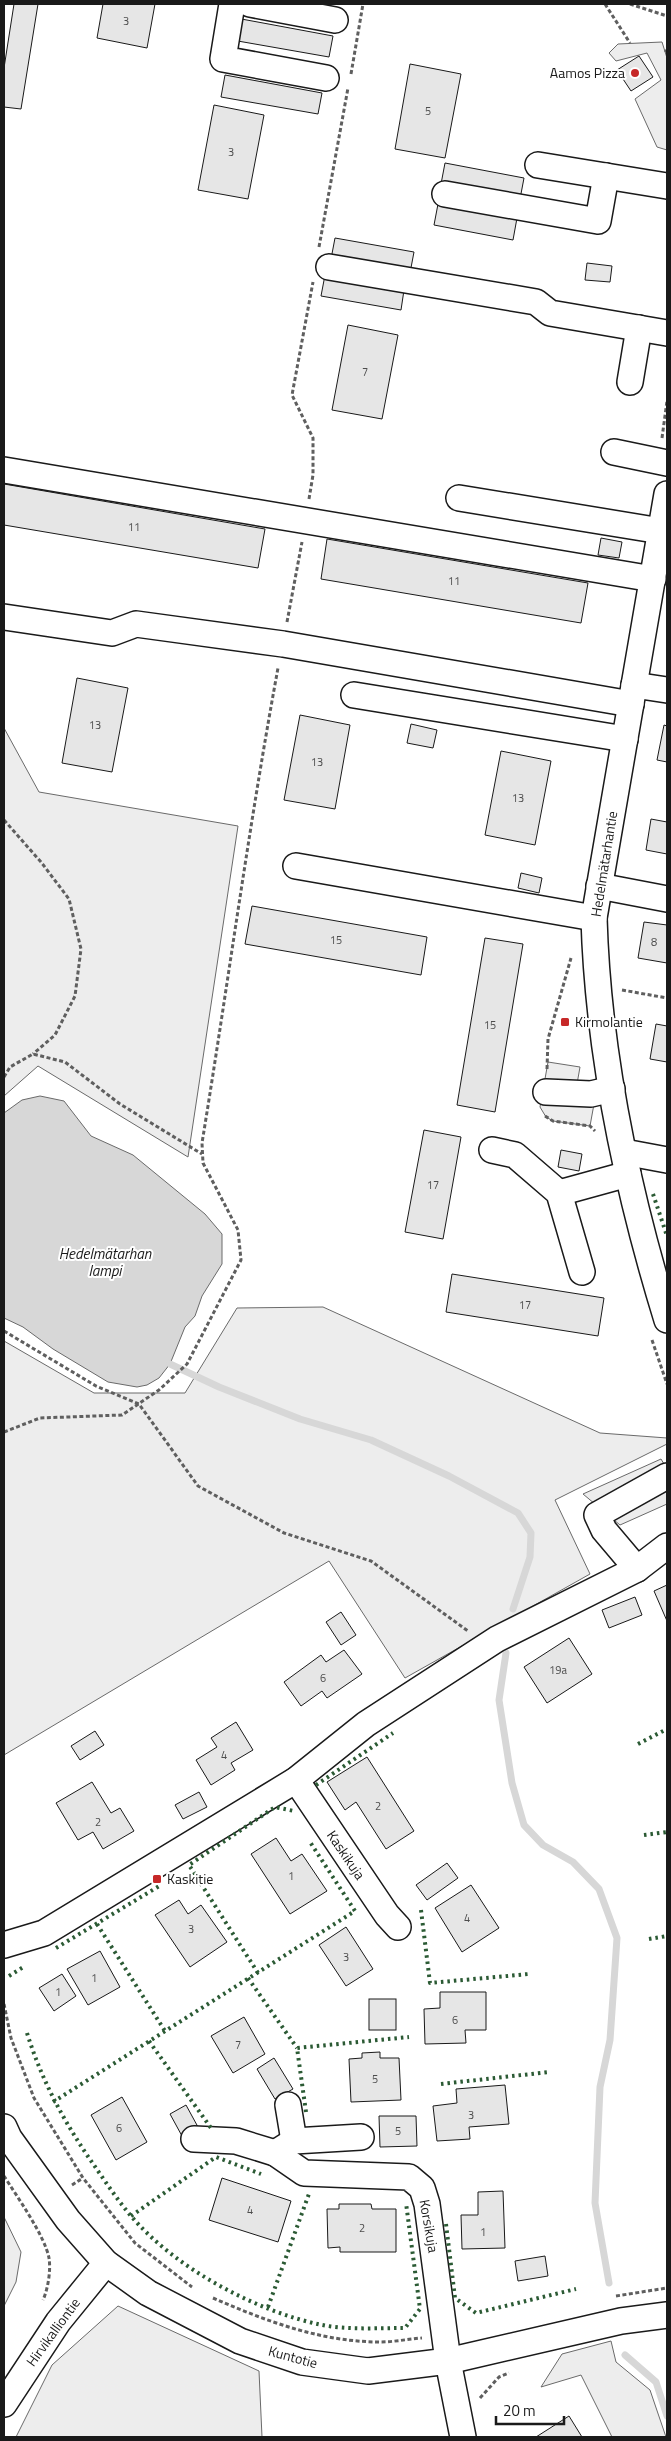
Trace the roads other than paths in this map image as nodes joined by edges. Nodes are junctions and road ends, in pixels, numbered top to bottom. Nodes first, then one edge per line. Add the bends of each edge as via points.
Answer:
1 (232, 4) edge
2 (250, 4) edge
3 (335, 20) dead end
4 (326, 78) dead end
5 (538, 165) dead end
6 (606, 176) junction
7 (667, 186) edge
8 (444, 194) dead end
9 (320, 264) road end
10 (639, 328) junction
11 (667, 333) edge
12 (630, 382) dead end
13 (614, 452) dead end
14 (667, 462) edge
15 (4, 470) edge
16 (667, 494) edge
17 (459, 498) dead end
18 (661, 531) junction
19 (653, 579) junction
20 (4, 616) edge
21 (667, 690) edge
22 (354, 695) dead end
23 (632, 695) junction
24 (625, 739) junction
25 (296, 866) dead end
26 (599, 886) junction
27 (667, 899) edge
28 (594, 918) junction
29 (612, 1090) junction
30 (546, 1092) dead end
31 (492, 1150) dead end
32 (667, 1160) edge
33 (626, 1163) junction
34 (559, 1193) junction
35 (582, 1272) dead end
36 (667, 1320) edge
37 (667, 1476) edge
38 (667, 1546) edge
39 (637, 1569) junction
40 (296, 1780) junction
41 (398, 1927) dead end
42 (4, 1945) edge
43 (288, 2105) dead end
44 (4, 2127) edge
45 (361, 2137) dead end
46 (194, 2139) dead end
47 (284, 2147) junction
48 (106, 2263) junction
49 (667, 2315) edge
50 (448, 2361) junction
51 (4, 2404) edge
52 (463, 2437) edge

1 - 4 street via 224,59
2 - 3 street
5 - 6 street
6 - 7 street
6 - 8 street via 598,220
9 - 10 street via 536,302 550,313
10 - 11 street
10 - 12 street
13 - 14 street
15 - 19 street
16 - 18 street, Hedelmätarhantie
17 - 18 street
18 - 19 street, Hedelmätarhantie
19 - 23 street, Hedelmätarhantie
20 - 23 street via 112,633 136,624
21 - 23 street
22 - 24 street
23 - 24 street, Hedelmätarhantie
24 - 26 street, Hedelmätarhantie
25 - 28 street
26 - 27 street
26 - 28 street, Hedelmätarhantie
28 - 29 street, Hedelmätarhantie via 597,985
29 - 30 street via 592,1094
29 - 33 street, Hedelmätarhantie
31 - 34 street via 515,1156
32 - 33 street
33 - 34 street
33 - 36 street, Hedelmätarhantie
34 - 35 street
37 - 39 street via 597,1515 604,1530
38 - 39 street
39 - 40 street via 488,1644 366,1724
40 - 41 street, Kaskikuja via 386,1916
40 - 42 street via 44,1933
43 - 47 street
44 - 48 street, Kuntotie via 68,2220
45 - 47 street
46 - 47 street
47 - 50 street, Korsikuja via 304,2173 409,2177 422,2188 427,2204
48 - 50 street, Kuntotie via 148,2293 240,2341 302,2362 368,2371
48 - 51 street, Hirvikalliontie via 58,2322
49 - 50 street, Kuntotie via 621,2321
50 - 52 street, Korsikuja

